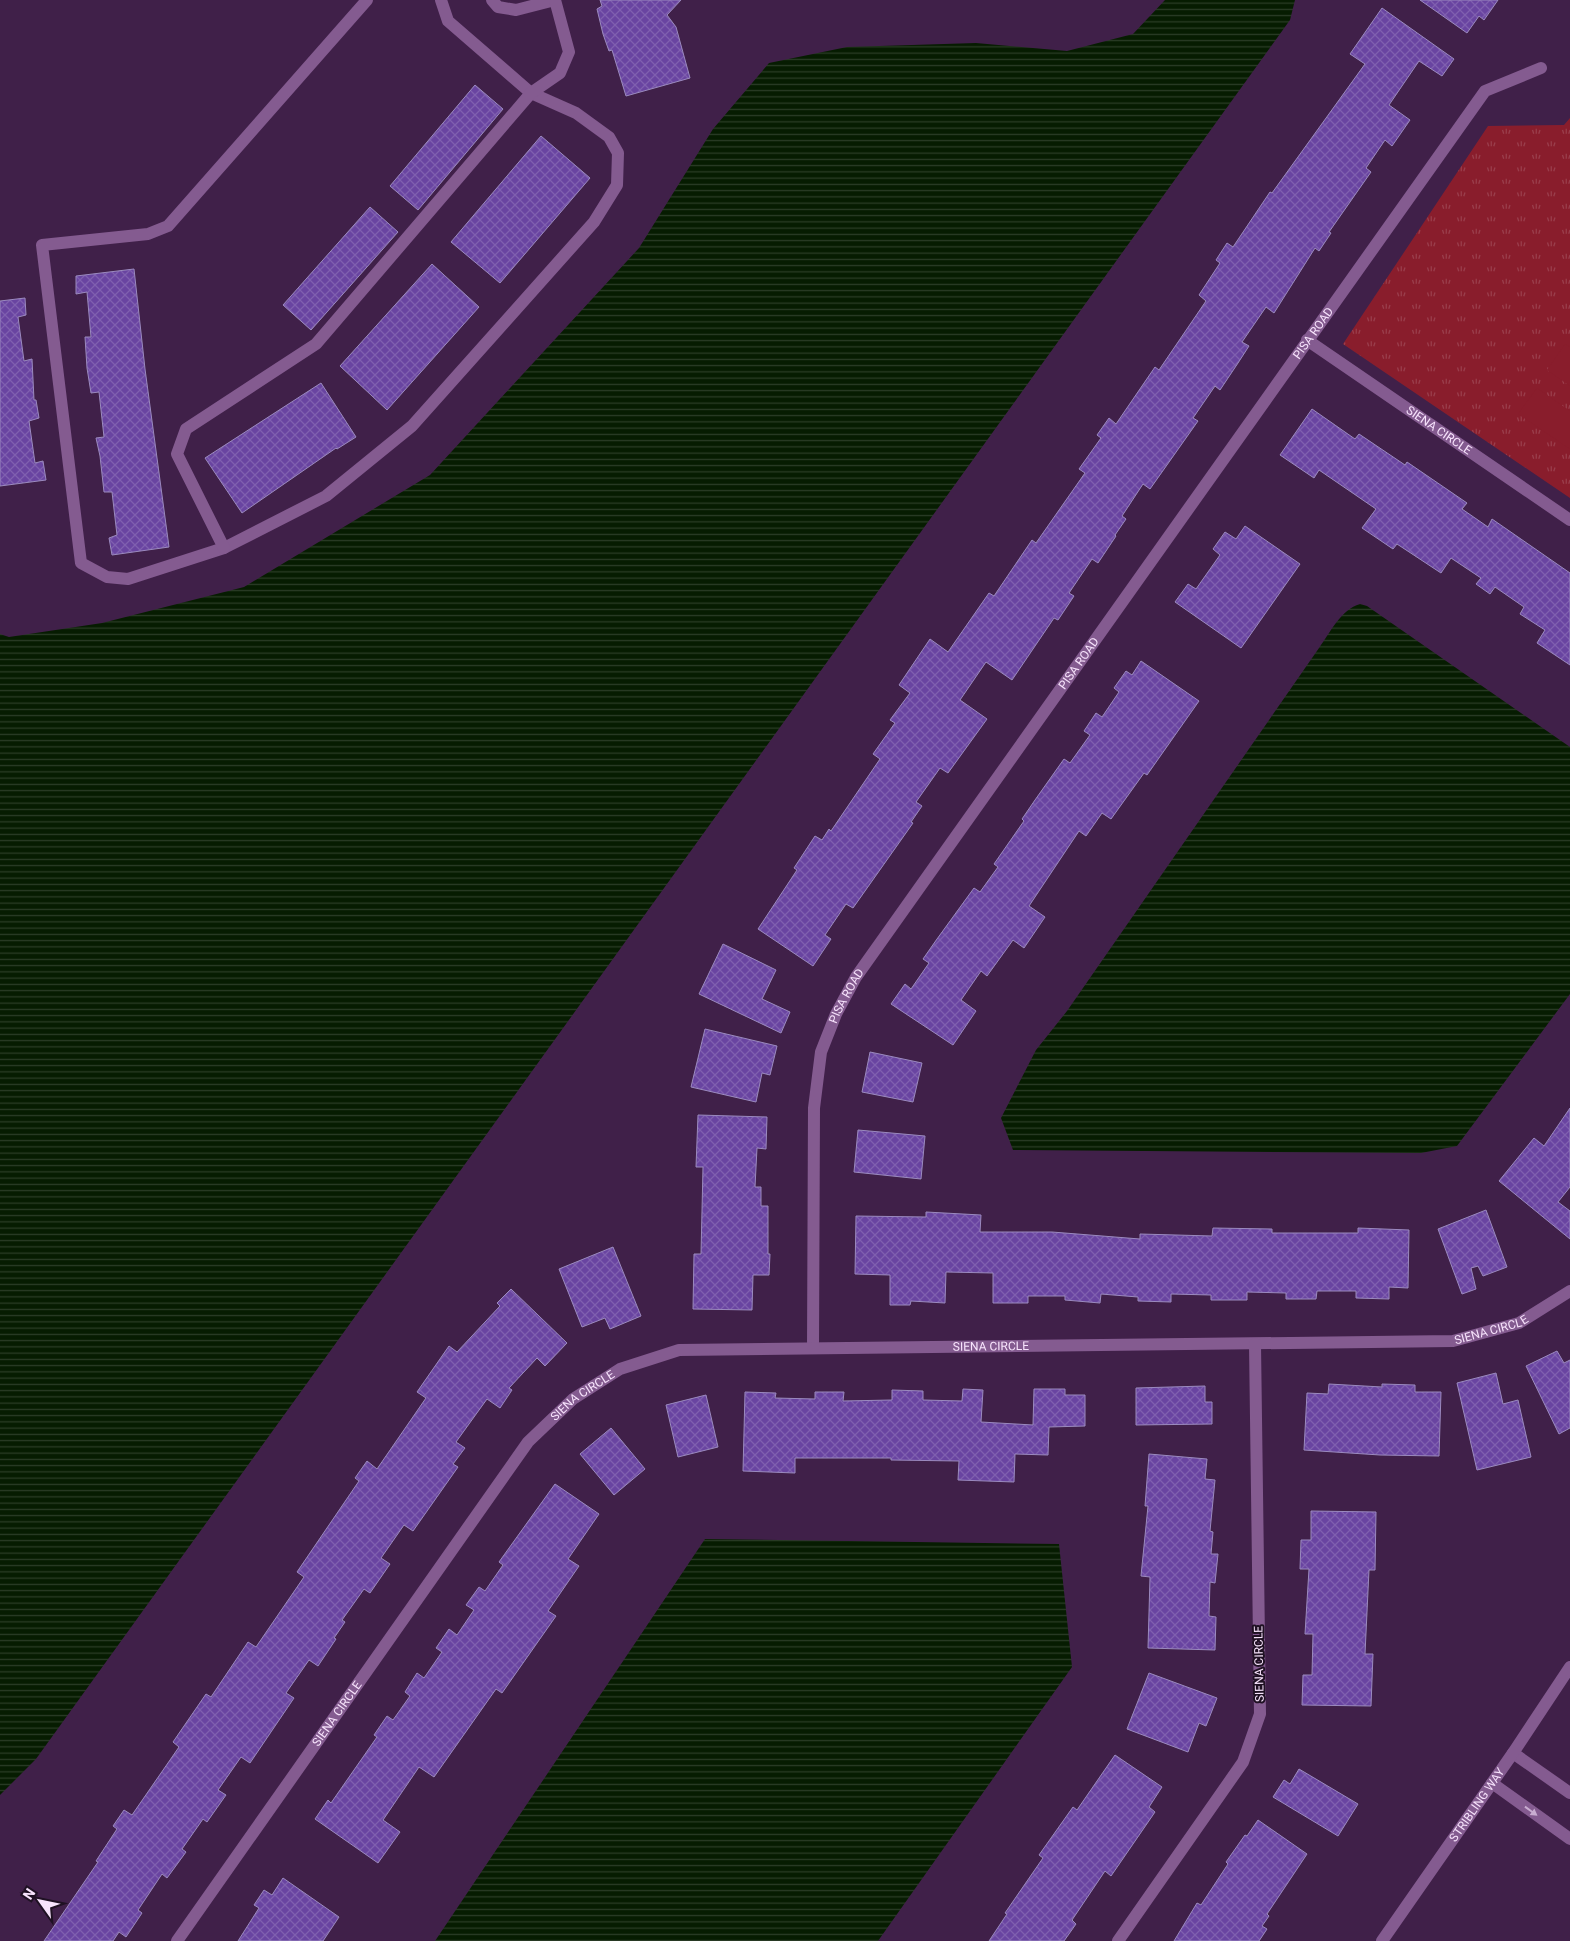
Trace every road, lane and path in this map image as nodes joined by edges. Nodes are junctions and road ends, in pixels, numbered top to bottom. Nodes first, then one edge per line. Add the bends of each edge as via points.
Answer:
1 (367, 0) edge
2 (441, 0) edge
3 (492, 0) edge
4 (555, 0) edge
5 (1541, 68) dead end
6 (531, 93) junction
7 (1308, 340) junction
8 (1570, 520) edge
9 (224, 548) junction
10 (1570, 1291) edge
11 (1255, 1344) junction
12 (813, 1348) junction
13 (1570, 1667) edge
14 (1513, 1753) junction
15 (1492, 1783) junction
16 (1570, 1793) edge
17 (1570, 1839) edge
18 (177, 1941) edge
19 (1118, 1941) edge
20 (1382, 1941) edge

1 - 9 street via 168,226 148,234 42,245 81,563 107,577 128,578
2 - 6 street via 448,20
3 - 4 street via 498,7 516,10
4 - 6 street via 569,52 560,73
5 - 7 street, PISA ROAD via 1485,91
6 - 9 street via 316,344 186,429 176,454
6 - 9 street via 576,113 609,137 618,153 617,185 594,222 412,426 326,496
7 - 8 street, SIENA CIRCLE
7 - 12 street, PISA ROAD via 856,978 836,1014 821,1052 814,1108
10 - 11 street, SIENA CIRCLE via 1519,1323 1453,1341
11 - 12 street, SIENA CIRCLE
11 - 19 street, SIENA CIRCLE via 1260,1714 1243,1762
12 - 18 street, SIENA CIRCLE via 679,1350 620,1369 573,1399 528,1442
13 - 14 street, STRIBLING WAY
14 - 15 street, STRIBLING WAY
14 - 16 street
15 -> 17 street
15 - 20 street, STRIBLING WAY

